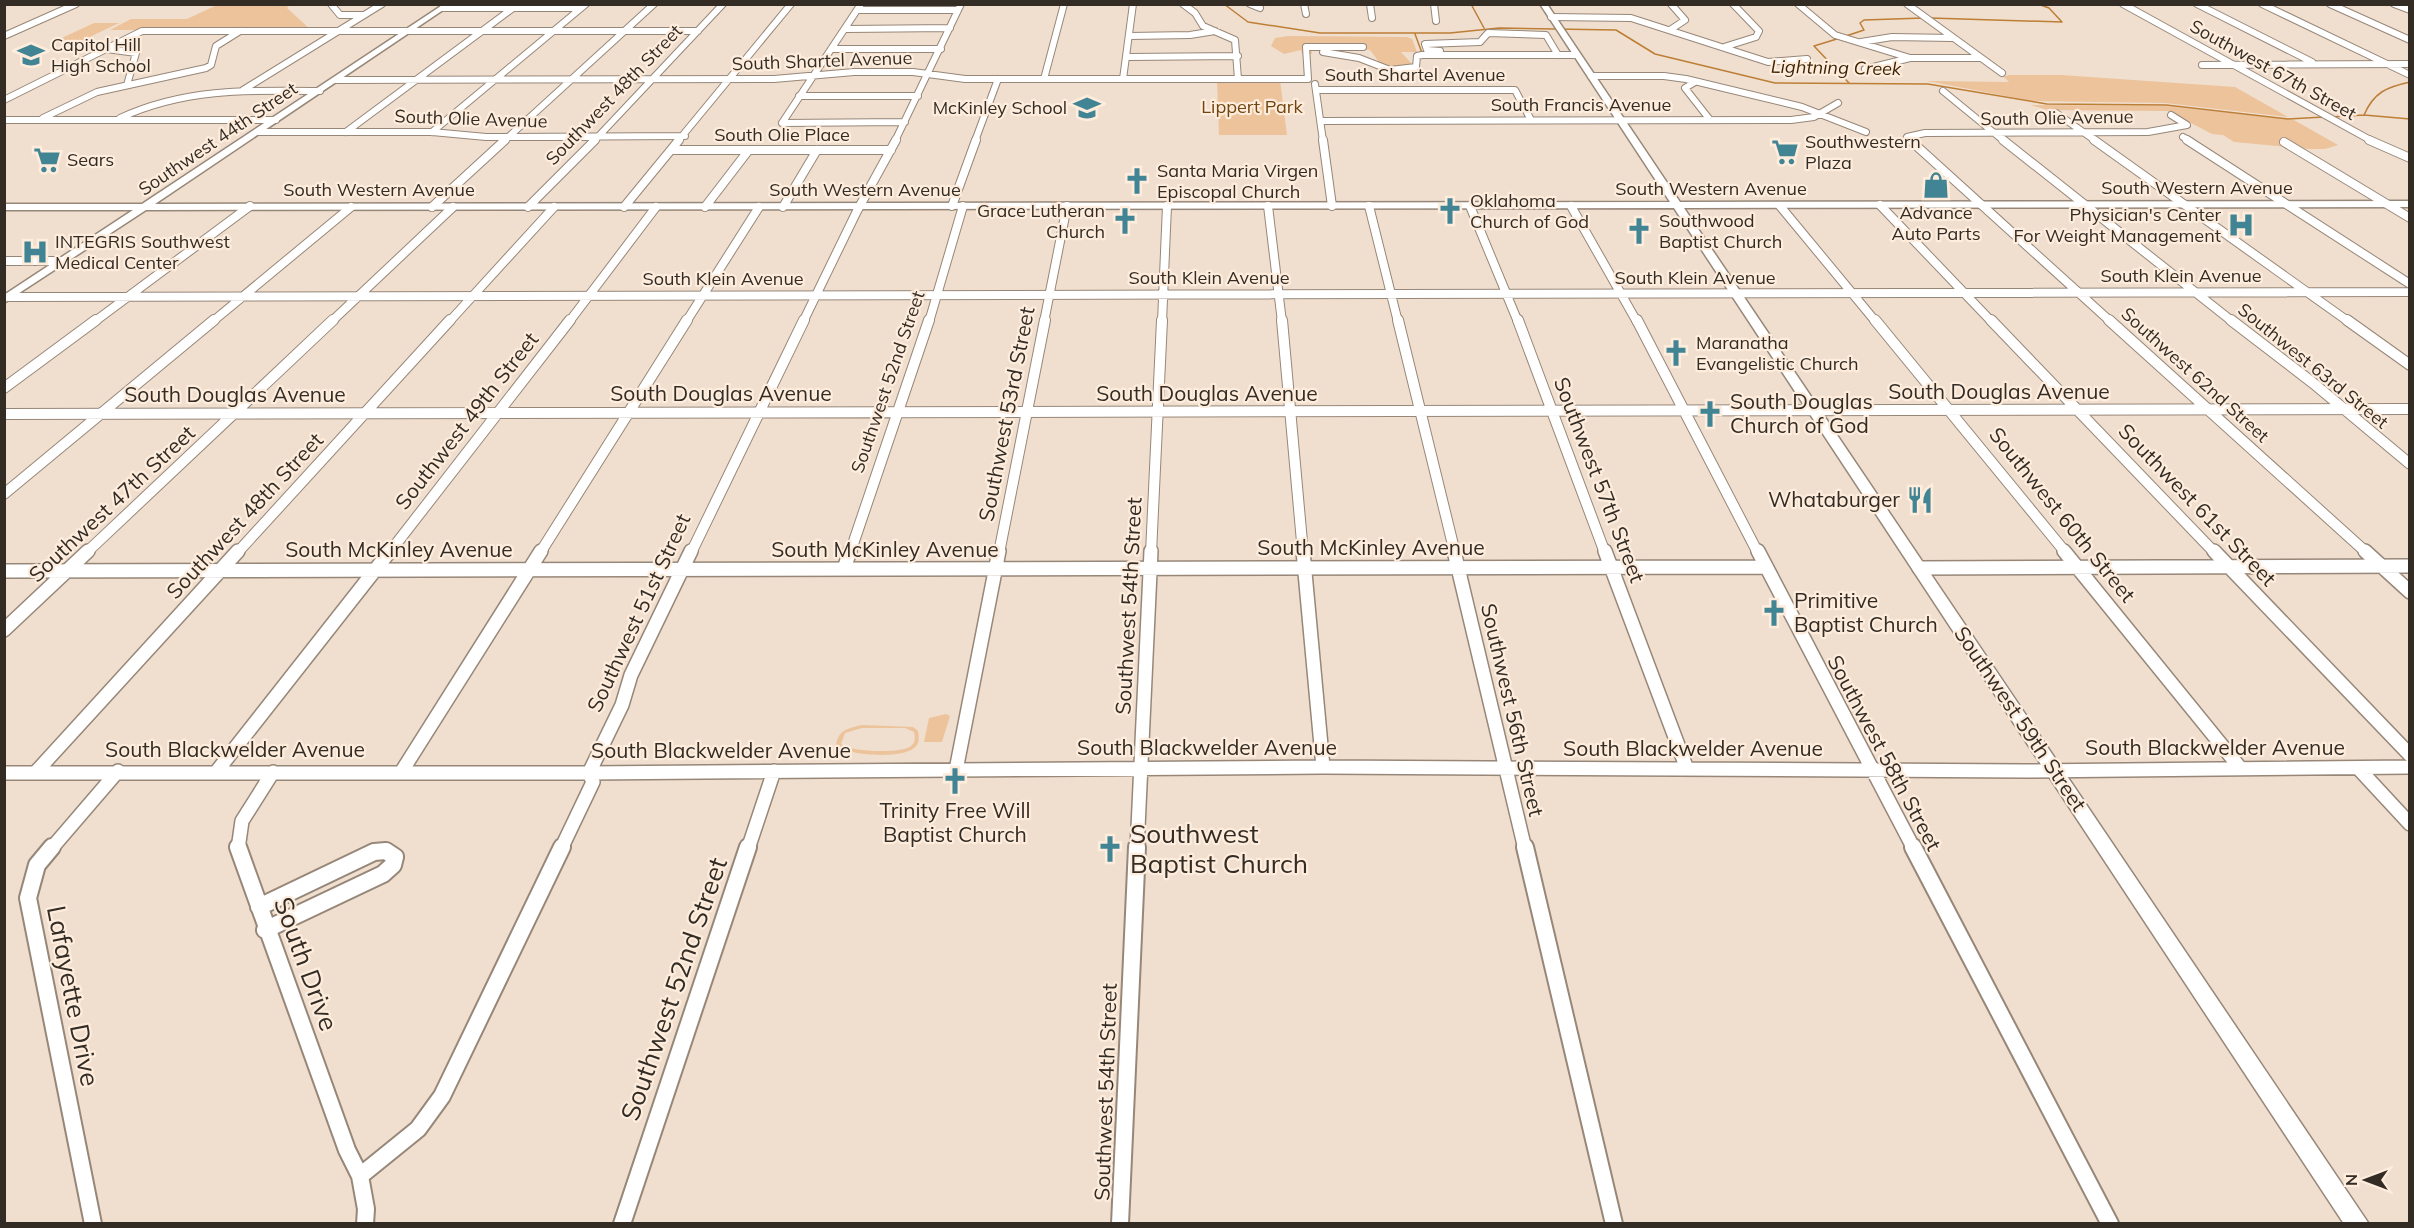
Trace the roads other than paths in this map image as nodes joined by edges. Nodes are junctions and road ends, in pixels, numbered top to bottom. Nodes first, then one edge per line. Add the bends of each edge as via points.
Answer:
1 (76, 4) edge
2 (331, 4) edge
3 (382, 4) edge
4 (654, 4) edge
5 (723, 4) edge
6 (791, 4) edge
7 (1064, 4) edge
8 (1133, 4) edge
9 (1183, 4) edge
10 (1250, 4) edge
11 (1304, 4) edge
12 (1370, 4) edge
13 (1434, 4) edge
14 (1543, 4) edge
15 (1671, 4) edge
16 (1733, 4) edge
17 (1798, 4) edge
18 (1907, 4) edge
19 (2123, 4) edge
20 (2198, 4) edge
21 (2262, 4) edge
22 (2330, 4) edge
23 (2394, 4) edge
24 (583, 6) edge
25 (446, 7) edge
26 (859, 7) edge
27 (959, 7) edge
28 (1260, 8) dead end
29 (513, 9) junction
30 (1614, 10) dead end
31 (2409, 10) edge
32 (1306, 14) dead end
33 (365, 15) junction
34 (1551, 17) junction
35 (1619, 17) junction
36 (1372, 18) dead end
37 (1436, 21) dead end
38 (846, 28) junction
39 (950, 28) junction
40 (1670, 30) junction
41 (241, 31) junction
42 (338, 31) junction
43 (409, 31) junction
44 (482, 31) junction
45 (555, 31) junction
46 (627, 31) junction
47 (698, 31) junction
48 (1215, 31) junction
49 (4, 36) edge
50 (1130, 36) junction
51 (1952, 38) junction
52 (2409, 40) edge
53 (1860, 43) junction
54 (1363, 47) dead end
55 (1724, 47) junction
56 (106, 49) junction
57 (832, 49) junction
58 (941, 49) junction
59 (1323, 52) dead end
60 (1501, 53) junction
61 (1558, 55) junction
62 (1576, 55) junction
63 (1238, 56) junction
64 (1126, 57) junction
65 (1807, 58) dead end
66 (1910, 58) junction
67 (1981, 58) junction
68 (2232, 64) junction
69 (2316, 64) junction
70 (2388, 64) junction
71 (2409, 64) edge
72 (2202, 65) dead end
73 (1865, 69) dead end
74 (2002, 73) dead end
75 (928, 74) junction
76 (2409, 75) edge
77 (814, 76) junction
78 (1590, 76) junction
79 (417, 79) junction
80 (497, 79) junction
81 (574, 79) junction
82 (653, 79) junction
83 (731, 79) junction
84 (998, 79) junction
85 (1044, 79) junction
86 (1124, 79) junction
87 (1238, 79) junction
88 (1308, 79) junction
89 (336, 80) junction
90 (1695, 82) junction
91 (127, 85) junction
92 (242, 90) junction
93 (1316, 90) junction
94 (320, 91) junction
95 (1943, 91) dead end
96 (799, 96) junction
97 (918, 96) junction
98 (4, 100) edge
99 (1838, 103) dead end
100 (1817, 113) junction
101 (2056, 113) dead end
102 (2171, 115) dead end
103 (119, 119) junction
104 (4, 120) edge
105 (39, 120) junction
106 (276, 120) junction
107 (1531, 120) junction
108 (1710, 120) junction
109 (1321, 121) junction
110 (1621, 121) junction
111 (905, 122) junction
112 (257, 132) junction
113 (346, 132) junction
114 (432, 132) junction
115 (1866, 132) dead end
116 (1994, 134) junction
117 (2085, 134) junction
118 (1909, 135) joint
119 (512, 136) junction
120 (599, 136) junction
121 (685, 136) junction
122 (2182, 137) dead end
123 (2284, 142) dead end
124 (672, 150) junction
125 (748, 150) junction
126 (817, 150) junction
127 (891, 150) junction
128 (2409, 159) edge
129 (2182, 204) junction
130 (2283, 204) junction
131 (2385, 204) junction
132 (2409, 204) edge
133 (1880, 205) junction
134 (1980, 205) junction
135 (2082, 205) junction
136 (250, 206) junction
137 (860, 206) junction
138 (952, 206) junction
139 (963, 206) junction
140 (1066, 206) junction
141 (1167, 206) junction
142 (1268, 206) junction
143 (1332, 206) junction
144 (1369, 206) junction
145 (1470, 206) junction
146 (1571, 206) junction
147 (1676, 206) junction
148 (1780, 206) junction
149 (4, 207) edge
150 (145, 207) junction
151 (351, 207) junction
152 (432, 207) junction
153 (453, 207) junction
154 (528, 207) junction
155 (554, 207) junction
156 (624, 207) junction
157 (656, 207) junction
158 (705, 207) junction
159 (759, 207) junction
160 (783, 207) junction
161 (2409, 218) edge
162 (4, 261) edge
163 (64, 261) junction
164 (2409, 285) edge
165 (2308, 292) junction
166 (2409, 292) edge
167 (2078, 293) junction
168 (2196, 293) junction
169 (1165, 294) junction
170 (1508, 294) junction
171 (1623, 294) junction
172 (1854, 294) junction
173 (1966, 294) junction
174 (246, 295) junction
175 (475, 295) junction
176 (588, 295) junction
177 (704, 295) junction
178 (818, 295) junction
179 (938, 295) junction
180 (1051, 295) junction
181 (1280, 295) junction
182 (1390, 295) junction
183 (1736, 295) junction
184 (358, 296) junction
185 (127, 297) junction
186 (7, 299) edge
187 (2409, 364) edge
188 (4, 388) edge
189 (2341, 409) junction
190 (2409, 409) edge
191 (1950, 410) junction
192 (2079, 410) junction
193 (2211, 410) junction
194 (761, 411) junction
195 (1421, 411) junction
196 (1683, 411) junction
197 (1814, 411) junction
198 (237, 412) junction
199 (631, 412) junction
200 (898, 412) junction
201 (1028, 412) junction
202 (1159, 412) junction
203 (1291, 412) junction
204 (1552, 412) junction
205 (104, 413) junction
206 (367, 413) junction
207 (499, 413) junction
208 (4, 414) edge
209 (2409, 464) edge
210 (4, 494) edge
211 (2381, 566) junction
212 (2409, 566) edge
213 (1151, 567) junction
214 (1304, 567) junction
215 (1458, 567) junction
216 (1765, 567) junction
217 (2076, 567) junction
218 (2230, 567) junction
219 (1919, 568) junction
220 (221, 569) junction
221 (530, 569) junction
222 (844, 569) junction
223 (995, 569) junction
224 (1613, 569) junction
225 (68, 570) junction
226 (376, 570) junction
227 (682, 570) junction
228 (4, 571) edge
229 (2409, 592) edge
230 (4, 630) edge
231 (2409, 755) edge
232 (1323, 767) junction
233 (2409, 767) edge
234 (1688, 769) junction
235 (2241, 769) junction
236 (2358, 769) junction
237 (956, 770) junction
238 (1139, 770) junction
239 (1505, 770) junction
240 (1871, 770) junction
241 (2055, 770) junction
242 (118, 771) junction
243 (217, 771) junction
244 (402, 771) junction
245 (774, 771) junction
246 (36, 772) junction
247 (273, 772) junction
248 (4, 773) edge
249 (589, 773) junction
250 (2409, 824) edge
251 (259, 907) junction
252 (266, 930) junction
253 (360, 1176) junction
254 (93, 1224) edge
255 (364, 1224) edge
256 (622, 1224) edge
257 (1120, 1224) edge
258 (1614, 1224) edge
259 (2110, 1224) edge
260 (2358, 1224) edge

1 - 49 street
2 - 33 street via 340,15
3 - 33 street
4 - 46 street
5 - 47 street, Southwest 48th Street
6 - 83 street
7 - 85 street
8 - 50 street
9 - 48 street via 1195,12 1199,23
10 - 28 street
11 - 32 street
12 - 36 street
13 - 37 street
14 - 34 main road, Southwest 59th Street
15 - 40 street via 1685,20
16 - 55 street via 1759,31 1756,37
17 - 53 street via 1830,32
18 - 51 street
19 - 68 street, Southwest 67th Street
20 - 69 street
21 - 70 street
22 - 52 street
23 - 31 street
24 - 29 street
24 - 45 street
25 - 29 street
25 - 43 main road, Southwest 44th Street
26 - 27 street
26 - 38 street
27 - 39 street, Southwest 51st Street
29 - 44 street
30 - 35 street
33 - 42 street
34 - 35 street
34 - 62 main road, Southwest 59th Street
35 - 40 street
38 - 39 street
38 - 57 street
39 - 58 street, Southwest 51st Street
40 - 55 street
41 - 42 street
41 - 56 street via 142,31
41 - 91 street via 216,46 211,65 206,68
42 - 43 street
42 - 92 street
43 - 44 street
43 - 89 main road, Southwest 44th Street
44 - 45 street
44 - 79 street
45 - 46 street
45 - 80 street
46 - 47 street
46 - 81 street
47 - 82 street, Southwest 48th Street
48 - 50 street
48 - 63 street via 1235,40
50 - 64 street
51 - 53 street via 1892,37
51 - 67 street
53 - 66 street
54 - 88 street via 1306,47
55 - 65 street via 1776,63
56 - 91 street via 136,53
56 - 98 street
57 - 58 street
57 - 77 street
58 - 75 street, Southwest 51st Street
59 - 60 street via 1359,58 1390,70 1416,67 1417,56
60 - 61 street
60 - 61 street via 1432,51 1425,44 1480,42 1488,33 1538,33 1546,35
61 - 62 street
62 - 78 main road, Southwest 59th Street
63 - 64 street
63 - 87 street
64 - 86 street
66 - 67 street
66 - 73 street
67 - 74 street
68 - 69 street
68 - 72 street
68 - 128 street, Southwest 67th Street
69 - 70 street
70 - 71 street
70 - 76 street
75 - 77 street, South Shartel Avenue via 854,72
75 - 84 street, South Shartel Avenue
75 - 97 street, Southwest 51st Street
77 - 83 street, South Shartel Avenue
77 - 96 street
78 - 90 street via 1664,76
78 - 110 main road, Southwest 59th Street
79 - 80 street, South Shartel Avenue
79 - 89 street, South Shartel Avenue
79 - 113 street
80 - 81 street, South Shartel Avenue
80 - 114 street
81 - 82 street, South Shartel Avenue
81 - 119 street
82 - 83 street, South Shartel Avenue
82 - 120 street, Southwest 48th Street
83 - 121 street
84 - 85 street, South Shartel Avenue
84 - 138 street
85 - 86 street, South Shartel Avenue
86 - 87 street, South Shartel Avenue
87 - 88 street, South Shartel Avenue
88 - 93 street via 1314,81
89 - 94 main road, Southwest 44th Street
90 - 100 street
90 - 108 street via 1685,88
91 - 105 street via 81,98
92 - 94 street
92 - 103 street via 172,99 142,107
93 - 107 street, South Shartel Avenue via 1515,90
93 - 109 street
94 - 106 main road, Southwest 44th Street
95 - 116 street, Southwest 63rd Street
96 - 97 street
96 - 111 street via 782,123
97 - 111 street, Southwest 51st Street
99 - 100 street, South Francis Avenue
100 - 108 street, South Francis Avenue via 1804,120
100 - 115 street
101 - 117 street
102 - 117 street, South Olie Avenue via 2187,125 2148,132
103 - 105 street
103 - 106 street
104 - 105 street
106 - 112 main road, Southwest 44th Street
107 - 109 street, South Francis Avenue
107 - 110 street, South Francis Avenue
108 - 110 street, South Francis Avenue
109 - 143 street
110 - 147 main road, Southwest 59th Street
111 - 127 street, Southwest 51st Street
112 - 113 street, South Olie Avenue
112 - 150 main road, Southwest 44th Street
113 - 114 street, South Olie Avenue
114 - 119 street, South Olie Avenue
116 - 117 street, South Olie Avenue
116 - 118 street, South Olie Avenue
116 - 135 street, Southwest 63rd Street
117 - 129 street
118 - 134 street, Southwest 62nd Street
119 - 120 street, South Olie Avenue
119 - 152 street
120 - 121 street, South Olie Avenue
120 - 154 street, Southwest 48th Street
121 - 124 street
122 - 130 street
123 - 131 street
124 - 125 street, South Olie Place
124 - 156 street
125 - 126 street, South Olie Place
125 - 158 street
126 - 127 street, South Olie Place
126 - 160 street
127 - 137 street, Southwest 51st Street
129 - 130 main road, South Western Avenue
129 - 135 main road, South Western Avenue
129 - 165 street
130 - 131 main road, South Western Avenue
130 - 164 street
131 - 132 main road, South Western Avenue
131 - 161 street
133 - 134 main road, South Western Avenue
133 - 148 main road, South Western Avenue
133 - 173 street, Southwest 61st Street
134 - 135 main road, South Western Avenue
134 - 167 street, Southwest 62nd Street
135 - 168 street, Southwest 63rd Street
136 - 150 main road, South Western Avenue
136 - 151 main road, South Western Avenue
136 - 185 street
137 - 138 main road, South Western Avenue
137 - 160 main road, South Western Avenue
137 - 178 street, Southwest 51st Street
138 - 139 main road, South Western Avenue
139 - 140 main road, South Western Avenue
139 - 179 street, Southwest 52nd Street
140 - 141 main road, South Western Avenue
140 - 180 street, Southwest 53rd Street
141 - 142 main road, South Western Avenue
141 - 169 street, Southwest 54th Street
142 - 143 main road, South Western Avenue
142 - 181 street
143 - 144 main road, South Western Avenue
144 - 145 main road, South Western Avenue
144 - 182 street, Southwest 56th Street
145 - 146 main road, South Western Avenue
145 - 170 street, Southwest 57th Street
146 - 147 main road, South Western Avenue
146 - 171 street, Southwest 58th Street
147 - 148 main road, South Western Avenue
147 - 183 main road, Southwest 59th Street
148 - 172 street, Southwest 60th Street
149 - 150 main road, South Western Avenue
150 - 163 main road, Southwest 44th Street
151 - 152 main road, South Western Avenue
151 - 174 street
152 - 153 main road, South Western Avenue
153 - 154 main road, South Western Avenue
153 - 184 street, Southwest 47th Street
154 - 155 main road, South Western Avenue
155 - 156 main road, South Western Avenue
155 - 175 street, Southwest 48th Street
156 - 157 main road, South Western Avenue
157 - 158 main road, South Western Avenue
157 - 176 street, Southwest 49th Street
158 - 159 main road, South Western Avenue
159 - 160 main road, South Western Avenue
159 - 177 street
162 - 163 street
163 - 186 main road, Southwest 44th Street
165 - 166 street, South Klein Avenue
165 - 168 street, South Klein Avenue
165 - 187 street
167 - 168 street, South Klein Avenue
167 - 173 street, South Klein Avenue
167 - 193 street, Southwest 62nd Street
168 - 189 street, Southwest 63rd Street
169 - 180 street, South Klein Avenue
169 - 181 street, South Klein Avenue
169 - 202 street, Southwest 54th Street
170 - 171 street, South Klein Avenue
170 - 182 street, South Klein Avenue
170 - 204 street, Southwest 57th Street
171 - 183 street, South Klein Avenue
171 - 196 street, Southwest 58th Street
172 - 173 street, South Klein Avenue
172 - 183 street, South Klein Avenue
172 - 191 street, Southwest 60th Street
173 - 192 street, Southwest 61st Street
174 - 184 street, South Klein Avenue
174 - 185 street, South Klein Avenue
174 - 205 street
175 - 176 street, South Klein Avenue
175 - 184 street, South Klein Avenue
175 - 206 street, Southwest 48th Street
176 - 177 street, South Klein Avenue
176 - 207 street, Southwest 49th Street
177 - 178 street, South Klein Avenue
177 - 199 street
178 - 179 street, South Klein Avenue
178 - 194 street, Southwest 51st Street
179 - 180 street, South Klein Avenue
179 - 200 street, Southwest 52nd Street
180 - 201 street, Southwest 53rd Street
181 - 182 street, South Klein Avenue
181 - 203 street
182 - 195 street, Southwest 56th Street
183 - 197 main road, Southwest 59th Street
184 - 198 street, Southwest 47th Street
185 - 186 street, South Klein Avenue
185 - 188 street
189 - 190 street, South Douglas Avenue
189 - 193 street, South Douglas Avenue
189 - 209 street, Southwest 63rd Street
191 - 192 street, South Douglas Avenue
191 - 197 street, South Douglas Avenue
191 - 217 street, Southwest 60th Street
192 - 193 street, South Douglas Avenue
192 - 218 street, Southwest 61st Street
193 - 211 street, Southwest 62nd Street
194 - 199 street, South Douglas Avenue
194 - 200 street, South Douglas Avenue
194 - 227 street, Southwest 51st Street
195 - 203 street, South Douglas Avenue
195 - 204 street, South Douglas Avenue
195 - 215 street, Southwest 56th Street
196 - 197 street, South Douglas Avenue
196 - 204 street, South Douglas Avenue
196 - 216 street, Southwest 58th Street
197 - 219 main road, Southwest 59th Street
198 - 205 street, South Douglas Avenue
198 - 206 street, South Douglas Avenue
198 - 225 street, Southwest 47th Street
199 - 207 street, South Douglas Avenue
199 - 221 street
200 - 201 street, South Douglas Avenue
200 - 222 street, Southwest 52nd Street
201 - 202 street, South Douglas Avenue
201 - 223 street, Southwest 53rd Street
202 - 203 street, South Douglas Avenue
202 - 213 street, Southwest 54th Street
203 - 214 street
204 - 224 street, Southwest 57th Street
205 - 208 street, South Douglas Avenue
205 - 210 street
206 - 207 street, South Douglas Avenue
206 - 220 street, Southwest 48th Street
207 - 226 street, Southwest 49th Street
211 - 212 street
211 - 218 street
211 - 229 street, Southwest 62nd Street
213 - 214 street, South McKinley Avenue
213 - 223 street, South McKinley Avenue
213 - 238 street, Southwest 54th Street
214 - 215 street, South McKinley Avenue
214 - 232 street
215 - 224 street, South McKinley Avenue
215 - 239 street, Southwest 56th Street
216 - 224 street, South McKinley Avenue
216 - 240 street, Southwest 58th Street
217 - 218 street
217 - 219 street
217 - 235 street, Southwest 60th Street
218 - 231 street, Southwest 61st Street
219 - 241 main road, Southwest 59th Street
220 - 225 street, South McKinley Avenue
220 - 226 street, South McKinley Avenue
220 - 246 street, Southwest 48th Street
221 - 226 street, South McKinley Avenue
221 - 227 street, South McKinley Avenue
221 - 244 street
222 - 223 street, South McKinley Avenue
222 - 227 street, South McKinley Avenue
223 - 237 street, Southwest 53rd Street
224 - 234 street, Southwest 57th Street
225 - 228 street, South McKinley Avenue
225 - 230 street, Southwest 47th Street
226 - 243 street, Southwest 49th Street
227 - 249 street, Southwest 51st Street
232 - 238 street, South Blackwelder Avenue
232 - 239 street, South Blackwelder Avenue
233 - 236 street, South Blackwelder Avenue
234 - 239 street, South Blackwelder Avenue
234 - 240 street, South Blackwelder Avenue
235 - 236 street, South Blackwelder Avenue
235 - 241 street, South Blackwelder Avenue
236 - 250 street
237 - 238 street, South Blackwelder Avenue
237 - 245 street, South Blackwelder Avenue
238 - 257 street, Southwest 54th Street
239 - 258 street, Southwest 56th Street
240 - 241 street, South Blackwelder Avenue
240 - 259 street, Southwest 58th Street
241 - 260 main road, Southwest 59th Street
242 - 243 street, South Blackwelder Avenue
242 - 246 street, South Blackwelder Avenue
242 - 254 street, Lafayette Drive via 37,865 28,898
243 - 247 street, South Blackwelder Avenue
244 - 247 street, South Blackwelder Avenue
244 - 249 street, South Blackwelder Avenue
245 - 249 street, South Blackwelder Avenue
245 - 256 street, Southwest 52nd Street
246 - 248 street, South Blackwelder Avenue
247 - 251 street, South Drive via 242,821 239,836 238,851
249 - 253 street, Southwest 51st Street via 594,782 442,1096 418,1129
251 - 252 street, South Drive
251 - 252 street via 374,852 386,851 395,857 383,874
252 - 253 street, South Drive
253 - 255 street via 366,1209

